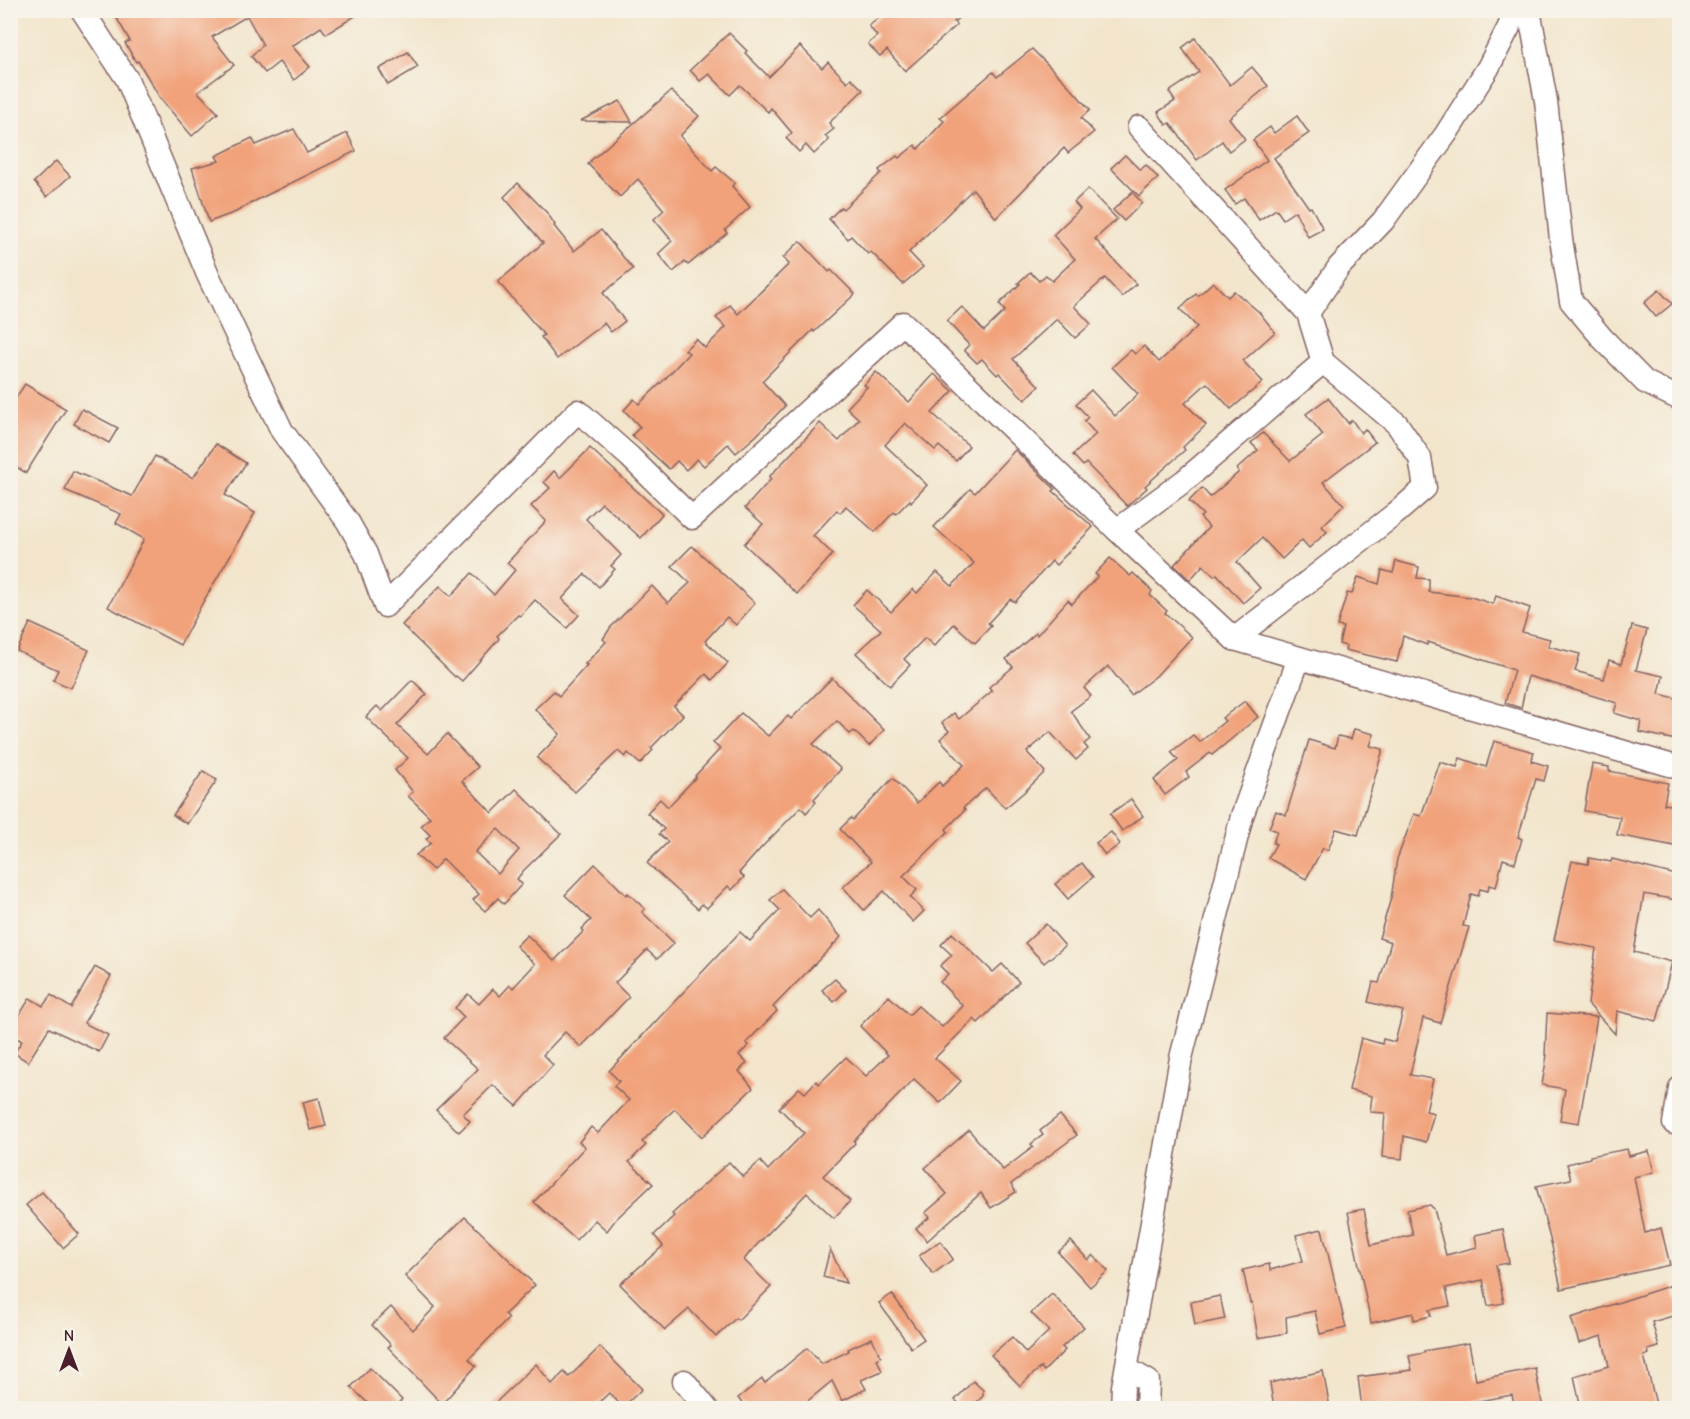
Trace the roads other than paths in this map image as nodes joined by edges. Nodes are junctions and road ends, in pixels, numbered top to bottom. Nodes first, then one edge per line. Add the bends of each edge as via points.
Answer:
1 (82, 10) edge
2 (1512, 10) edge
3 (1529, 10) edge
4 (1139, 127) dead end
5 (1308, 313) junction
6 (1323, 362) junction
7 (1680, 399) edge
8 (1117, 530) junction
9 (1234, 639) junction
10 (1299, 658) junction
11 (1680, 768) edge
12 (1680, 1088) edge
13 (1674, 1123) dead end
14 (1126, 1369) junction
15 (684, 1381) dead end
16 (706, 1408) edge
17 (1122, 1408) edge
18 (1147, 1408) edge

1 - 8 street via 128,79 208,275 282,431 348,522 366,554 385,606 578,411 692,518 903,323
2 - 5 street via 1510,26 1488,68 1446,134 1383,221 1339,267
3 - 7 street via 1546,101 1571,301 1645,382
4 - 5 street
5 - 6 street
6 - 8 street via 1184,481
6 - 9 street via 1397,424 1420,458 1425,488
8 - 9 street
9 - 10 street
10 - 11 street
10 - 14 street via 1242,816 1181,1058
12 - 13 street
14 - 17 street
14 - 18 street via 1148,1381
15 - 16 street

